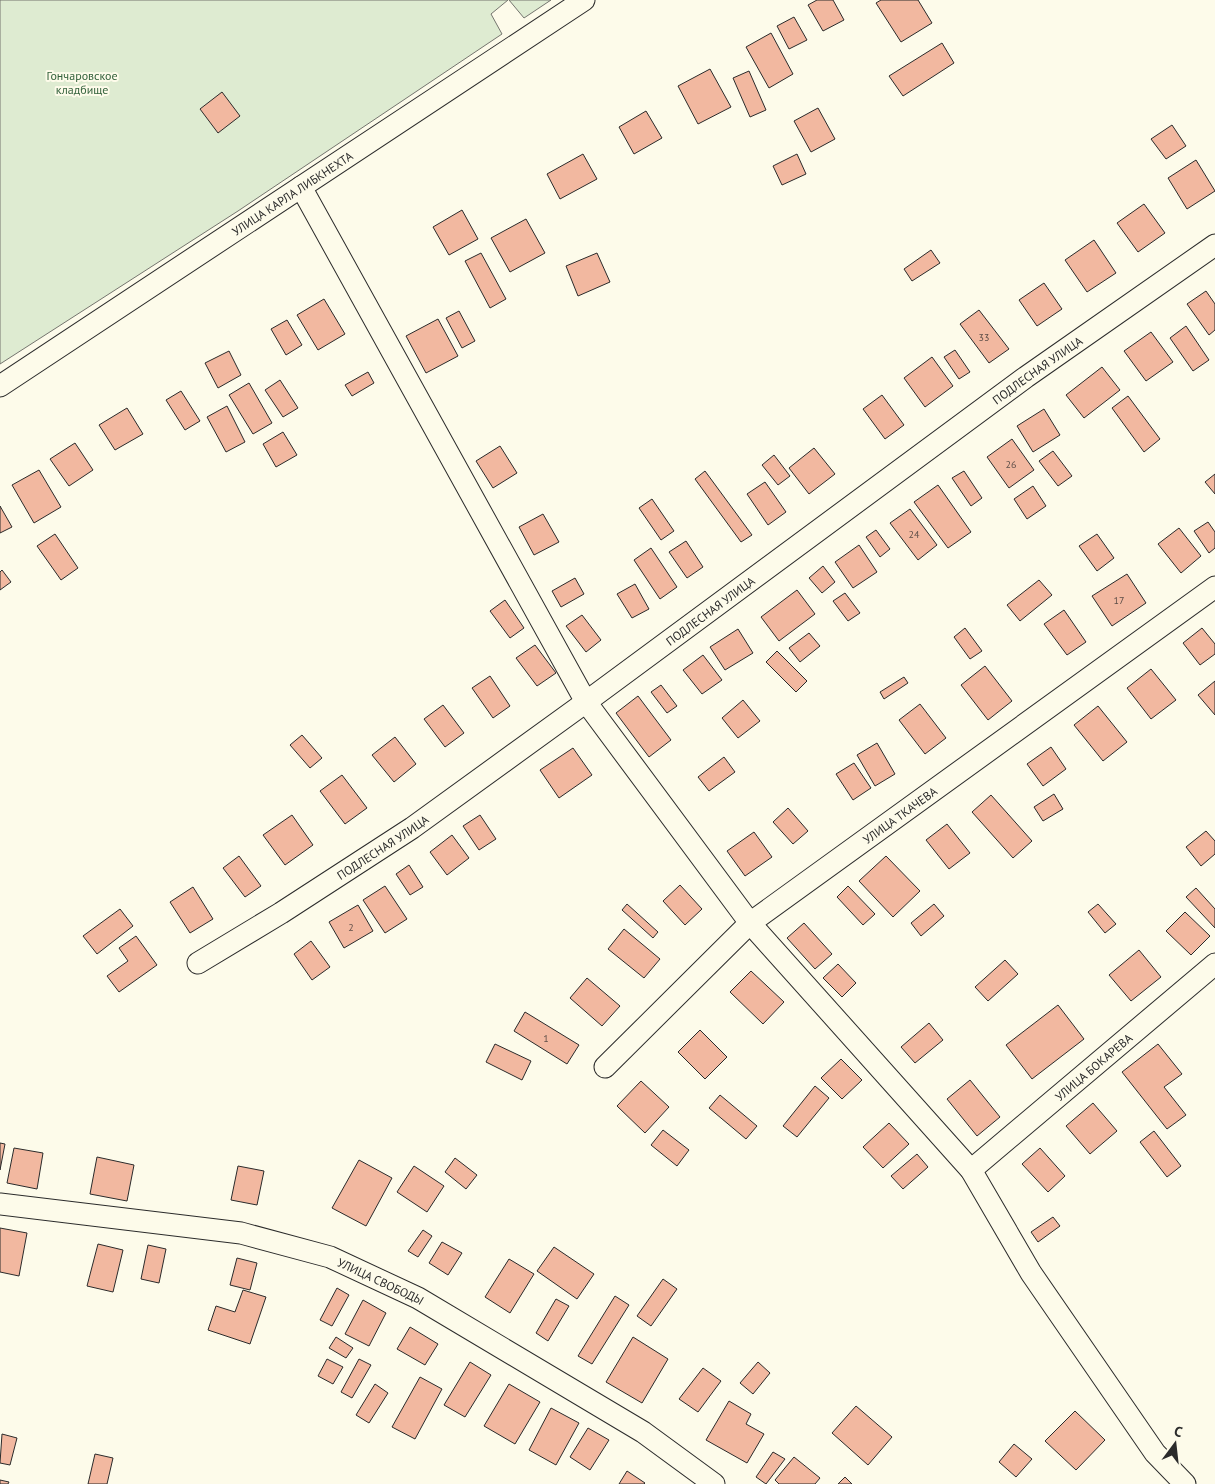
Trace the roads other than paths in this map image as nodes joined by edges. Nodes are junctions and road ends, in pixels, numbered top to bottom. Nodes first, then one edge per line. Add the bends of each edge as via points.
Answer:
1 (584, 0) edge
2 (301, 187) junction
3 (1215, 245) edge
4 (0, 386) edge
5 (1215, 587) edge
6 (586, 702) junction
7 (750, 923) junction
8 (198, 963) dead end
9 (1215, 964) edge
10 (605, 1067) dead end
11 (971, 1170) junction
12 (0, 1204) edge
13 (714, 1484) edge
14 (1185, 1484) edge

1 - 2 street, УЛИЦА КАРЛА ЛИБКНЕХТА
2 - 4 street, УЛИЦА КАРЛА ЛИБКНЕХТА
2 - 6 street
3 - 6 street, ПОДЛЕСНАЯ УЛИЦА via 1026,377
5 - 7 street, УЛИЦА ТКАЧЕВА
6 - 7 street
6 - 8 street, ПОДЛЕСНАЯ УЛИЦА via 412,828 282,913
7 - 10 street, УЛИЦА ТКАЧЕВА
7 - 11 street
9 - 11 street, УЛИЦА БОКАРЕВА
11 - 14 street via 1031,1273 1154,1453
12 - 13 street, УЛИЦА СВОБОДЫ via 241,1233 330,1257 418,1298 643,1432

